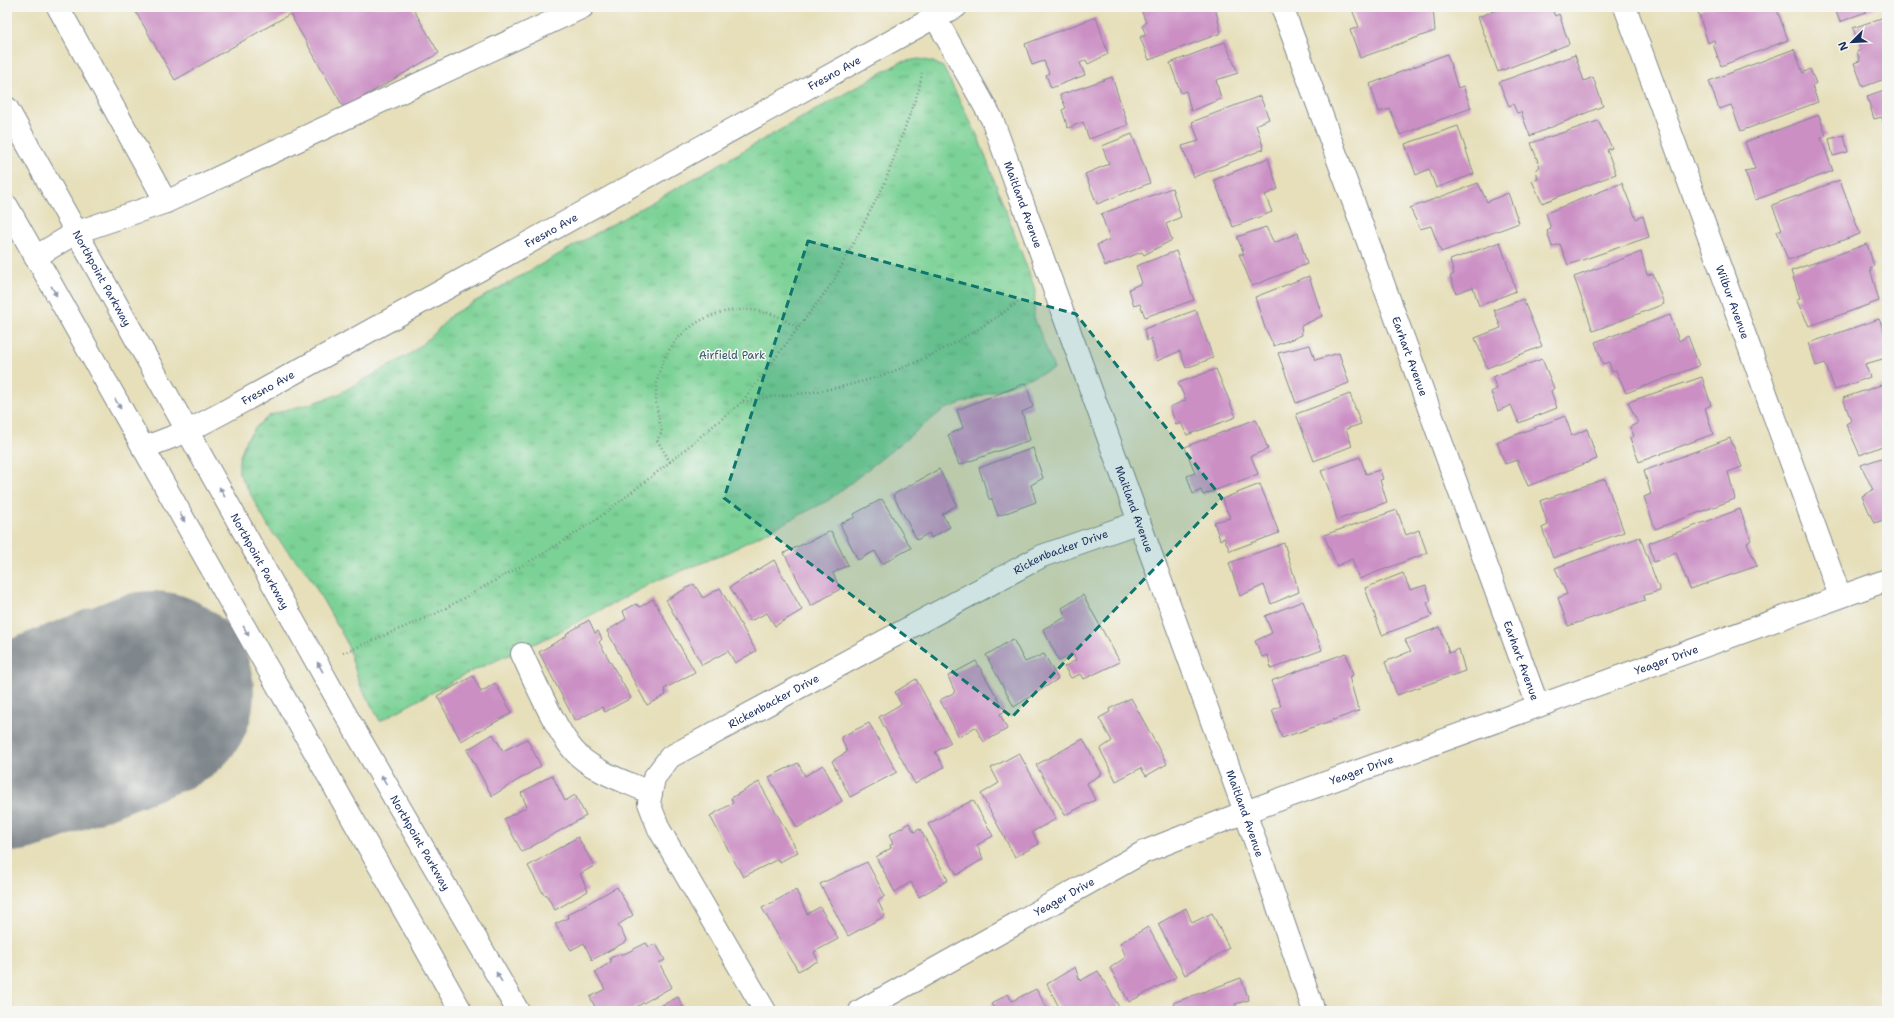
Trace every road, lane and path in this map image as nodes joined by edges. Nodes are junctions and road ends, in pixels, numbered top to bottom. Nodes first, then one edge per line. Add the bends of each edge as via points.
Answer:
1 (58, 7) edge
2 (583, 7) edge
3 (956, 7) edge
4 (1282, 7) edge
5 (1625, 7) edge
6 (935, 17) junction
7 (922, 73) dead end
8 (7, 108) edge
9 (166, 202) junction
10 (7, 206) edge
11 (77, 232) junction
12 (35, 257) junction
13 (1018, 302) dead end
14 (798, 328) junction
15 (742, 402) junction
16 (188, 431) junction
17 (143, 448) junction
18 (670, 462) junction
19 (1139, 522) junction
20 (1887, 580) edge
21 (1840, 596) junction
22 (343, 653) dead end
23 (522, 654) dead end
24 (1538, 706) junction
25 (651, 793) junction
26 (1245, 812) junction
27 (461, 1011) edge
28 (518, 1011) edge
29 (765, 1011) edge
30 (860, 1011) edge
31 (1314, 1011) edge

1 - 9 street
2 - 9 street
3 - 6 street, Fresno Ave
4 - 24 street, Earhart Avenue
5 - 21 street, Wilbur Avenue
6 - 16 street, Fresno Ave
6 - 19 street, Maitland Avenue via 992,119
7 - 14 path via 919,89 884,185 832,282
8 - 11 street, Northpoint Parkway
9 - 11 street
10 - 12 street
11 - 12 street
11 - 16 street, Northpoint Parkway
12 -> 17 street
13 - 15 path via 951,346 891,372 830,389
14 - 15 path
14 - 18 path via 770,313 738,309 698,320 684,332 663,360 657,382 657,413 662,432 657,440
15 - 18 path
16 - 17 street, Fresno Ave
28 -> 16 street, Northpoint Parkway via 346,715
17 -> 27 street
18 - 22 path via 596,520 543,554 435,614
19 - 25 street, Rickenbacker Drive via 1042,556 670,757 654,778
19 - 26 street, Maitland Avenue
20 - 21 street, Yeager Drive
21 - 24 street, Yeager Drive
23 - 25 street via 559,728 580,757 605,773
24 - 26 street, Yeager Drive
25 - 29 street, Rickenbacker Drive via 649,803 659,829
26 - 30 street, Yeager Drive via 1144,852
26 - 31 street, Maitland Avenue

